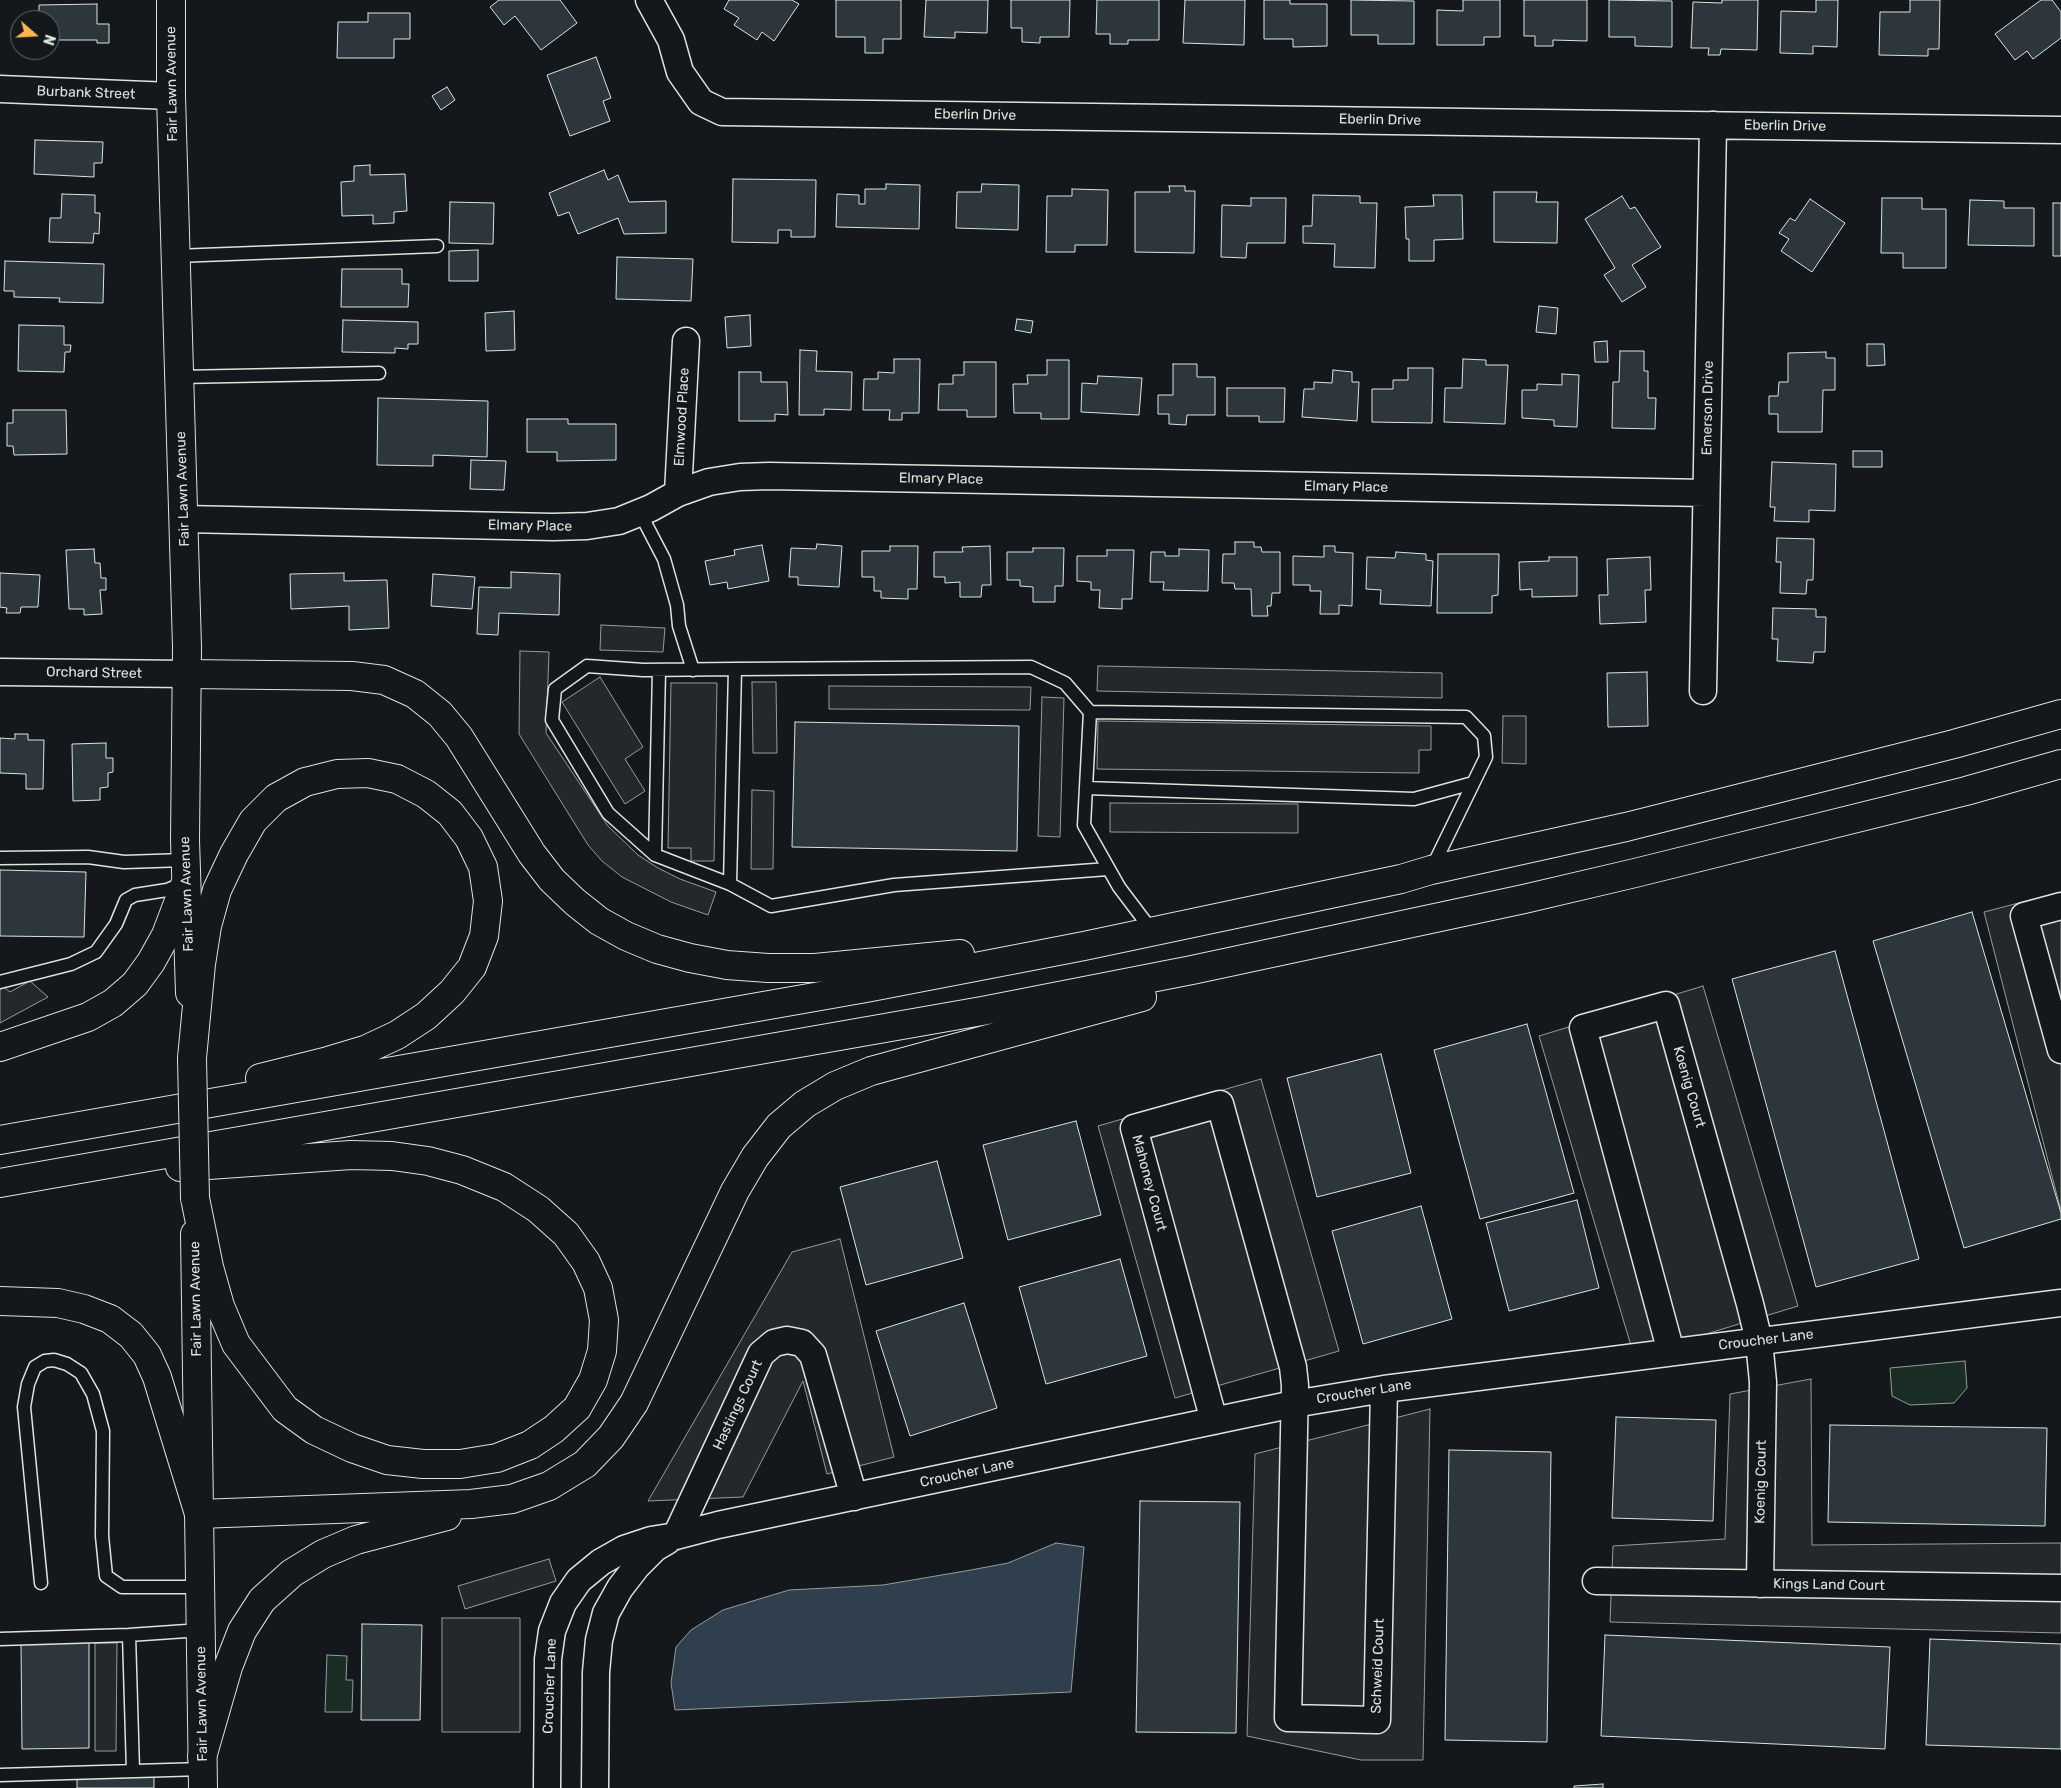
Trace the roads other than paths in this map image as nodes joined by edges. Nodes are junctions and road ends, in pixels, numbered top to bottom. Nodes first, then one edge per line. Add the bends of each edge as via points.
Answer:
1 (171, 0) edge
2 (649, 0) edge
3 (0, 89) edge
4 (171, 96) junction
5 (1713, 125) junction
6 (2061, 130) edge
7 (437, 246) dead end
8 (176, 256) junction
9 (686, 341) dead end
10 (379, 373) dead end
11 (180, 378) junction
12 (678, 493) junction
13 (1706, 493) junction
14 (640, 513) junction
15 (184, 518) junction
16 (735, 669) junction
17 (659, 670) junction
18 (693, 670) junction
19 (0, 672) edge
20 (188, 674) junction
21 (1703, 691) dead end
22 (1090, 712) junction
23 (2061, 714) edge
24 (2061, 764) edge
25 (1473, 783) junction
26 (1086, 788) junction
27 (655, 855) junction
28 (0, 858) edge
29 (1108, 869) junction
30 (1431, 870) junction
31 (186, 871) junction
32 (730, 884) junction
33 (2061, 906) edge
34 (1412, 924) junction
35 (1145, 933) junction
36 (0, 982) edge
37 (0, 1048) edge
38 (2061, 1050) edge
39 (192, 1058) junction
40 (11, 1138) edge
41 (32, 1178) junction
42 (0, 1183) edge
43 (195, 1198) junction
44 (0, 1301) edge
45 (2061, 1303) edge
46 (1758, 1341) junction
47 (1671, 1352) junction
48 (1384, 1389) junction
49 (1294, 1404) junction
50 (1214, 1421) junction
51 (854, 1497) junction
52 (512, 1499) junction
53 (199, 1514) junction
54 (676, 1536) junction
55 (1596, 1581) dead end
56 (41, 1582) dead end
57 (1760, 1584) junction
58 (200, 1587) junction
59 (2061, 1588) edge
60 (201, 1630) junction
61 (129, 1635) junction
62 (0, 1639) edge
63 (133, 1771) junction
64 (203, 1771) edge
65 (0, 1775) edge
66 (548, 1788) edge
67 (595, 1788) edge

1 - 4 main road, Fair Lawn Avenue
2 - 5 street, Eberlin Drive via 671,40 680,72 701,102 722,112
3 - 4 street, Burbank Street
4 - 8 main road, Fair Lawn Avenue
5 - 6 street, Eberlin Drive
5 - 13 street, Emerson Drive
7 - 8 lane
8 - 11 main road, Fair Lawn Avenue
9 - 12 street, Elmwood Place
10 - 11 lane
11 - 15 main road, Fair Lawn Avenue
12 - 13 street, Elmary Place via 709,482 770,476
12 - 14 street, Elmary Place
13 - 21 street, Emerson Drive
14 - 15 street, Elmary Place via 619,521 553,527
14 - 18 lane via 664,559
15 - 20 main road, Fair Lawn Avenue
16 - 18 lane
16 - 22 lane via 1031,667 1065,683
16 - 32 lane
17 - 18 lane
17 - 27 lane
17 - 27 lane via 587,666 555,689 552,720 608,813
19 - 20 street, Orchard Street
20 - 31 main road, Fair Lawn Avenue
20 - 35 main road via 352,676 384,680 415,694 440,714 459,738 552,880 599,921 657,949 690,958 760,968 815,968
22 - 25 lane via 1466,717 1484,736 1486,757
22 - 26 lane
23 - 30 main road via 1626,827
24 - 34 main road via 1966,791 1644,871
25 - 26 lane via 1414,799
25 - 30 lane
26 - 29 lane via 1084,825
27 - 32 lane
28 - 31 lane via 88,857
29 - 32 lane via 894,886 771,906
29 - 35 lane
30 - 35 main road
31 - 36 lane via 167,890 134,895 126,900 116,924 96,952 71,964
31 - 37 main road via 166,935 135,984 113,1003 88,1017
31 - 39 main road, Fair Lawn Avenue
33 - 38 street via 2024,916
34 - 41 main road via 982,1012
34 - 52 main road via 871,1071 805,1104 779,1126 735,1191 634,1403 611,1437 585,1464 549,1486
35 - 40 main road via 866,988
39 - 40 main road via 201,964 217,890 253,821 276,798 305,782 337,774 368,773 397,779 426,794 450,813 469,838 483,867 488,910 484,936 472,967 452,992 426,1016 365,1050 328,1061
39 - 43 main road, Fair Lawn Avenue, bridge
41 - 42 main road
41 - 43 main road via 351,1155 392,1156 462,1170 504,1188 538,1209 566,1234 586,1262 598,1288 604,1320 602,1351 593,1380 576,1408 554,1429 530,1445 496,1458 460,1464 423,1464 387,1460 352,1448 314,1430 285,1409 236,1344 220,1306 209,1267
43 - 53 main road, Fair Lawn Avenue
44 - 53 main road via 58,1303 84,1309 110,1319 131,1335 147,1355 157,1377
45 - 46 street, Croucher Lane
46 - 47 street, Croucher Lane
46 - 47 street, Koenig Court via 1666,1005 1583,1028
46 - 57 street, Koenig Court via 1763,1382
47 - 48 street, Croucher Lane
48 - 49 street, Croucher Lane
48 - 49 street, Schweid Court via 1378,1720 1288,1718
49 - 50 street, Croucher Lane
49 - 50 street, Mahoney Court via 1293,1367 1220,1104 1134,1128
50 - 51 street, Croucher Lane
51 - 54 street, Croucher Lane
51 - 54 street, Hastings Court via 813,1355 802,1343 787,1340 774,1344 761,1354
52 - 53 main road via 470,1504
52 - 64 main road via 356,1540 323,1554 292,1573 262,1600 242,1631 228,1667
53 - 58 main road, Fair Lawn Avenue
54 - 66 street, Croucher Lane via 624,1549 601,1562 579,1580 563,1603 552,1631 548,1659
54 - 67 street, Croucher Lane via 655,1548 637,1566 606,1613 598,1640
55 - 57 street, Kings Land Court
56 - 58 lane via 24,1407 35,1367 54,1360 81,1373 93,1394 103,1431 102,1536 106,1576 122,1587
57 - 59 street, Kings Land Court
58 - 60 main road, Fair Lawn Avenue
60 - 61 lane
60 - 64 main road, Fair Lawn Avenue
61 - 62 lane
61 - 63 lane
63 - 64 lane
63 - 65 lane

